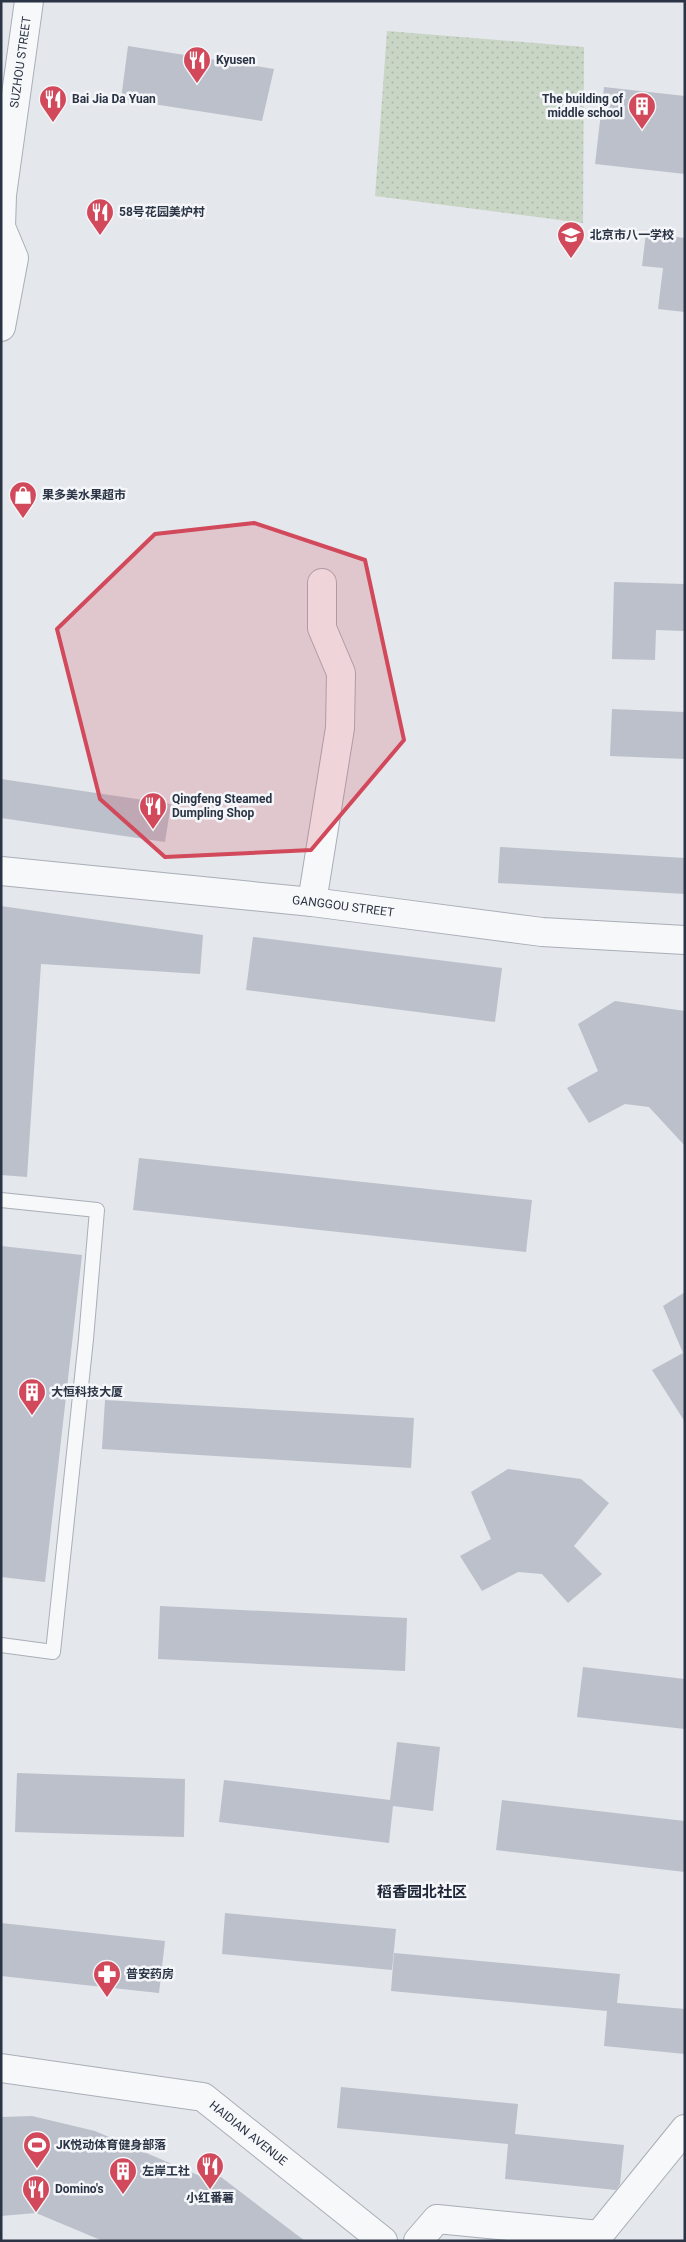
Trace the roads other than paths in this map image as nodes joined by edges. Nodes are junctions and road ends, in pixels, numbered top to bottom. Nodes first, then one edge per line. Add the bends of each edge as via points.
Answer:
1 (29, 1) edge
2 (1, 327) edge
3 (322, 583) dead end
4 (1, 871) edge
5 (312, 902) junction
6 (685, 940) edge
7 (1, 1200) edge
8 (1, 1645) edge
9 (1, 2068) edge
10 (685, 2129) edge
11 (383, 2241) edge
12 (418, 2241) edge

1 - 2 street, SUZHOU STREET via 2,196 1,226 14,258
3 - 5 street via 322,628 340,673 340,728
4 - 5 street, GANGGOU STREET
5 - 6 street, GANGGOU STREET via 542,932
7 - 8 lane via 97,1210 53,1652
9 - 11 street, HAIDIAN AVENUE via 203,2098
10 - 12 street via 599,2235 437,2219

